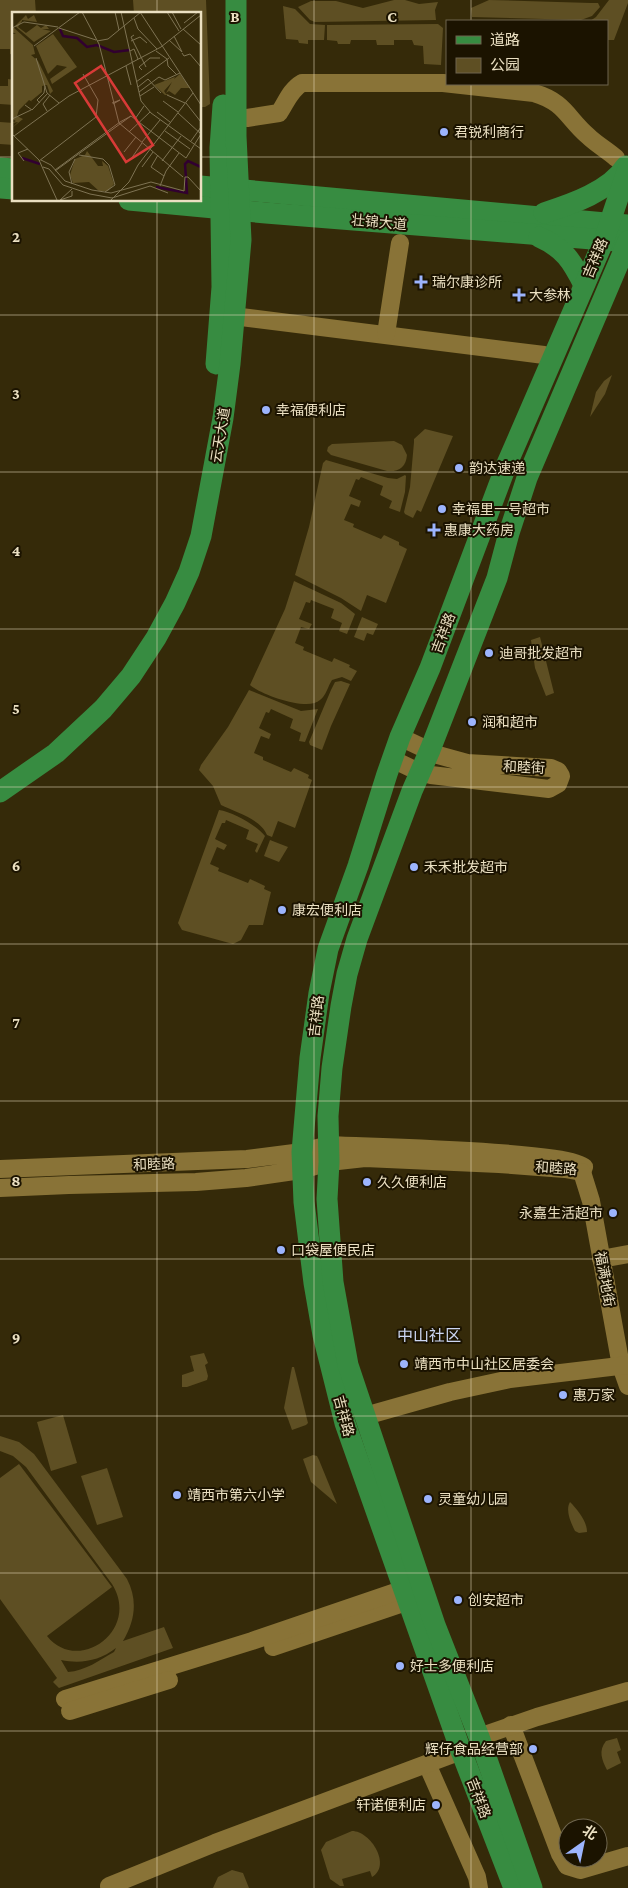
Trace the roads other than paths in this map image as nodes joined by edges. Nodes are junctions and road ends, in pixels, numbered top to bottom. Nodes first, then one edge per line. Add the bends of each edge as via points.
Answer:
1 (221, 0) edge
2 (236, 0) edge
3 (446, 84) edge
4 (453, 85) edge
5 (247, 118) dead end
6 (624, 163) edge
7 (224, 197) edge
8 (201, 198) edge
9 (532, 225) junction
10 (614, 229) edge
11 (628, 242) edge
12 (400, 243) dead end
13 (628, 269) edge
14 (584, 285) junction
15 (608, 288) junction
16 (241, 317) dead end
17 (386, 334) junction
18 (544, 355) dead end
19 (437, 648) junction
20 (465, 660) junction
21 (400, 737) junction
22 (430, 750) junction
23 (392, 759) junction
24 (419, 772) junction
25 (0, 777) edge
26 (0, 792) edge
27 (329, 1154) junction
28 (302, 1161) junction
29 (0, 1170) edge
30 (582, 1172) joint
31 (0, 1188) edge
32 (628, 1254) edge
33 (601, 1259) junction
34 (624, 1366) edge
35 (628, 1386) edge
36 (357, 1412) junction
37 (376, 1448) junction
38 (357, 1457) junction
39 (414, 1593) junction
40 (628, 1691) edge
41 (67, 1705) dead end
42 (511, 1726) junction
43 (479, 1737) junction
44 (461, 1751) junction
45 (427, 1764) junction
46 (518, 1851) junction
47 (628, 1856) edge
48 (117, 1885) edge
49 (512, 1886) edge
50 (479, 1888) edge
51 (532, 1888) edge
52 (546, 1888) edge

1 - 7 main road, 云天大道 via 223,114 220,148
2 - 7 main road, 云天大道 via 236,136
3 - 5 street via 302,83 296,86 279,113
4 - 6 street via 546,96 569,114 587,136
6 - 9 main road via 621,174 604,187
6 - 10 main road, 吉祥路
7 - 8 main road, 壮锦大道
7 - 9 main road, 壮锦大道
7 - 25 main road, 云天大道 via 215,384 192,517 173,574 153,615 100,692 42,748
7 - 26 main road, 云天大道 via 241,240 230,364 206,516 189,572 141,662 103,709 56,753
9 - 10 main road, 壮锦大道
9 - 14 main road via 560,248
10 - 11 main road, 壮锦大道
10 - 14 main road, 吉祥路
11 - 15 main road, 吉祥路
12 - 17 street
13 - 15 main road
14 - 19 main road, 吉祥路 via 506,466
15 - 20 main road, 吉祥路 via 526,478 497,578
16 - 17 street
17 - 18 street
19 - 20 main road
19 - 21 main road, 吉祥路
20 - 22 main road, 吉祥路
21 - 22 street, 和睦街
21 - 23 main road, 吉祥路
22 - 24 main road, 吉祥路
22 - 24 street, 和睦街 via 467,763 551,768 561,776 558,784 549,789
23 - 24 street, 和睦街
23 - 28 main road, 吉祥路 via 328,949 310,1058
24 - 27 main road, 吉祥路 via 347,974 332,1068
27 - 28 street, 和睦路
27 - 30 street, 和睦路
27 - 36 main road, 吉祥路 via 327,1199 333,1282
28 - 29 street, 和睦路 via 247,1159
28 - 31 street, 和睦路 via 246,1178
28 - 36 main road, 吉祥路 via 314,1282 323,1335
30 - 33 street, 福满地街
32 - 33 street
33 - 34 street, 福满地街
34 - 35 street, 福满地街
34 - 36 street via 510,1379
36 - 37 main road, 吉祥路
36 - 38 main road, 吉祥路
37 - 38 main road
37 - 39 main road, 吉祥路
38 - 39 main road, 吉祥路
39 - 41 street via 252,1641
39 - 43 main road, 吉祥路
39 - 44 main road, 吉祥路
40 - 42 street
42 - 43 street
42 - 47 street via 567,1866 580,1870
43 - 46 main road, 吉祥路
44 - 45 street
44 - 49 main road, 吉祥路
45 - 48 street via 215,1843
45 - 50 street
46 - 51 main road, 吉祥路
46 - 52 main road

